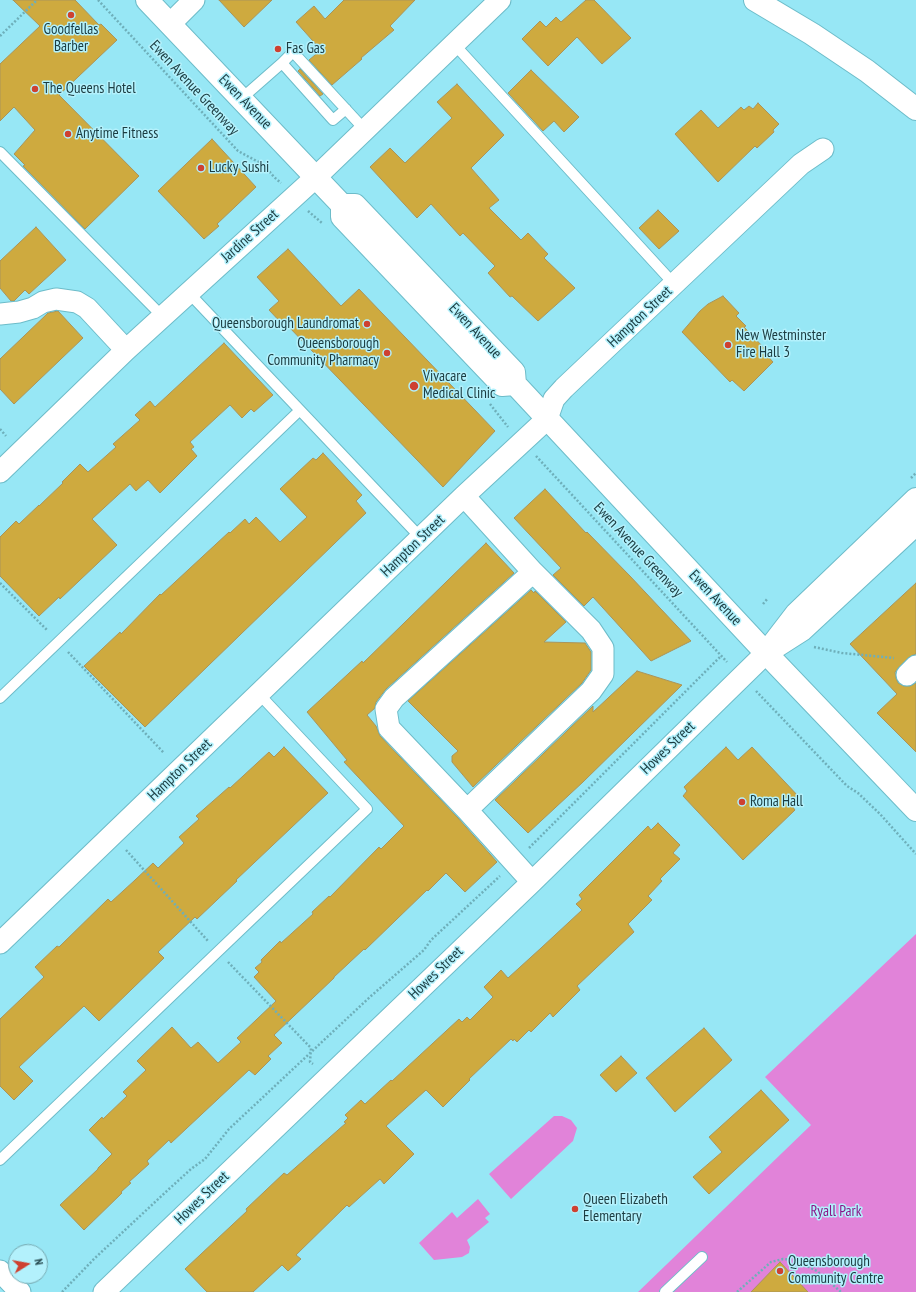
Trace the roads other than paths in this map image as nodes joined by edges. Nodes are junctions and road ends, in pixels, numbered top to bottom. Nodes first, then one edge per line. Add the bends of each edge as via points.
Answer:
1 (147, 0) edge
2 (194, 0) edge
3 (500, 0) edge
4 (755, 0) edge
5 (170, 24) junction
6 (454, 44) junction
7 (282, 63) junction
8 (242, 99) junction
9 (346, 109) junction
10 (916, 109) edge
11 (365, 130) junction
12 (823, 149) dead end
13 (0, 152) edge
14 (316, 177) junction
15 (674, 284) junction
16 (188, 292) junction
17 (0, 314) edge
18 (163, 317) junction
19 (126, 350) junction
20 (299, 411) junction
21 (547, 419) junction
22 (0, 472) edge
23 (464, 496) junction
24 (916, 499) edge
25 (916, 524) edge
26 (421, 538) junction
27 (533, 572) junction
28 (766, 652) junction
29 (259, 694) junction
30 (0, 698) edge
31 (467, 810) junction
32 (916, 810) edge
33 (532, 882) junction
34 (0, 943) edge
35 (0, 1160) edge
36 (702, 1257) dead end
37 (0, 1272) edge
38 (20, 1292) edge
39 (104, 1292) edge
40 (665, 1292) edge

1 - 5 main road, Ewen Avenue
2 - 5 street
3 - 6 street, Jardine Street
4 - 10 main road via 867,71
5 - 8 main road, Ewen Avenue
6 - 11 street, Jardine Street
6 - 15 lane
7 - 8 lane
7 - 9 lane via 293,52
7 - 9 lane via 333,120
8 - 14 main road, Ewen Avenue
9 - 11 lane
11 - 14 street, Jardine Street
12 - 15 street, Hampton Street via 801,164
13 - 18 lane
14 - 16 street, Jardine Street
14 - 21 main road, Ewen Avenue via 342,205 342,217 496,380 502,385 514,384
15 - 21 street, Hampton Street via 554,399
16 - 18 street, Jardine Street
16 - 20 lane
17 - 19 street via 34,308 43,302 56,299 77,302 86,308
18 - 19 street, Jardine Street
19 - 22 street, Jardine Street
20 - 26 lane
20 - 30 lane
21 - 23 street, Hampton Street
21 - 28 main road, Ewen Avenue
23 - 26 street, Hampton Street
23 - 27 street
24 - 28 main road, Howes Street via 796,614
25 - 28 main road, Howes Street via 802,630
26 - 29 street, Hampton Street
27 - 31 street via 591,630 603,648 602,674 591,691
27 - 31 street via 386,708 389,728
28 - 32 main road, Ewen Avenue
28 - 33 street, Howes Street
29 - 34 street, Hampton Street
29 - 35 lane via 368,809
31 - 33 street
33 - 39 street, Howes Street
36 - 40 lane
37 - 38 street

